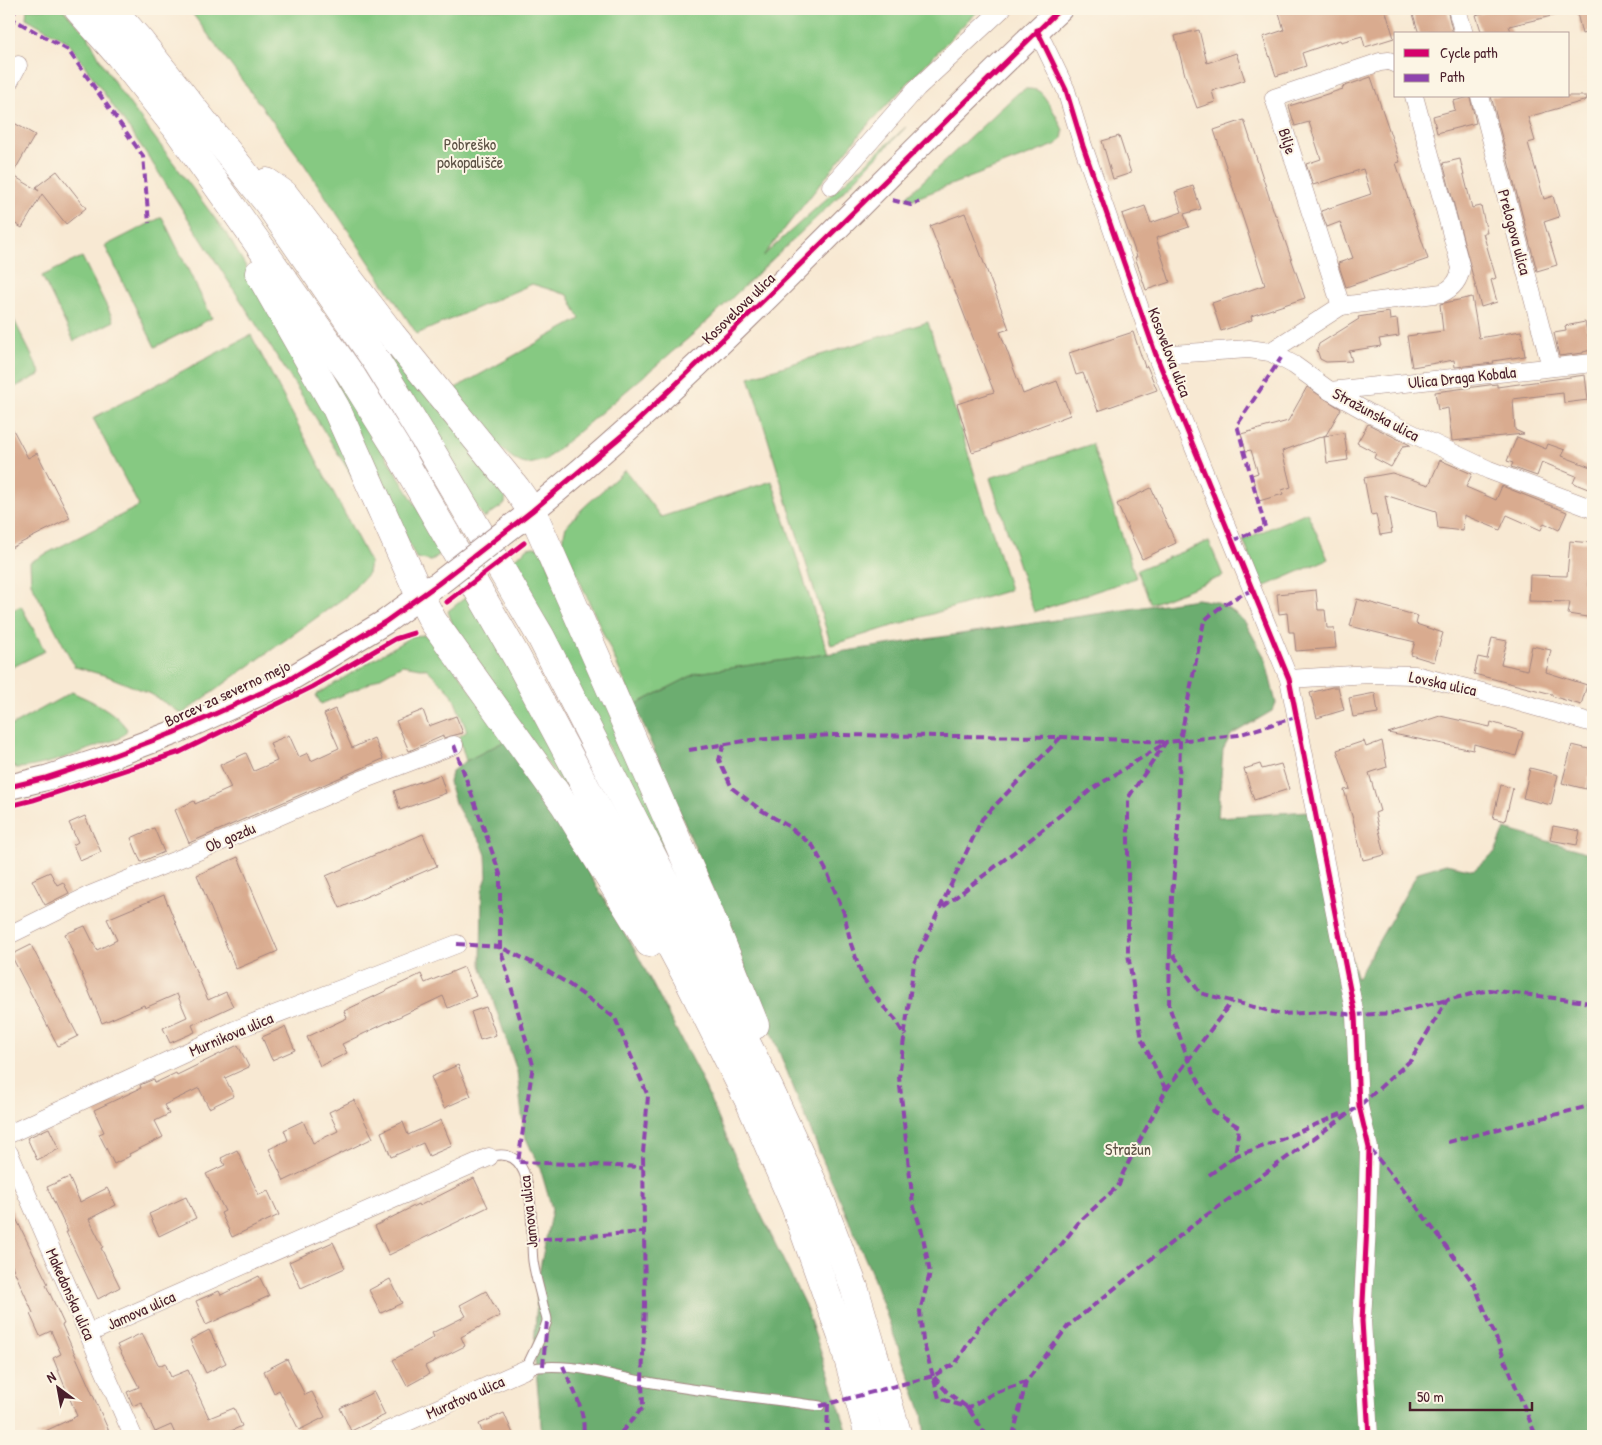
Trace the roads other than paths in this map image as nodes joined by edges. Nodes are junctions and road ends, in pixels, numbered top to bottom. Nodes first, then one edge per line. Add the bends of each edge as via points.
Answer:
1 (78, 9) edge
2 (112, 9) edge
3 (1002, 9) edge
4 (1060, 9) edge
5 (1457, 9) edge
6 (1037, 30) junction
7 (1463, 32) edge
8 (1394, 63) edge
9 (18, 65) dead end
10 (9, 82) edge
11 (1415, 98) edge
12 (1481, 98) edge
13 (236, 163) junction
14 (831, 186) dead end
15 (227, 201) junction
16 (1341, 306) junction
17 (1270, 352) junction
18 (1156, 355) junction
19 (1593, 363) edge
20 (1550, 367) junction
21 (1330, 391) junction
22 (1593, 509) edge
23 (523, 518) junction
24 (429, 590) junction
25 (1289, 679) junction
26 (1593, 723) edge
27 (454, 745) dead end
28 (9, 787) edge
29 (9, 935) edge
30 (457, 944) dead end
31 (688, 979) junction
32 (770, 1090) junction
33 (9, 1134) edge
34 (9, 1153) edge
35 (489, 1157) joint
36 (88, 1333) junction
37 (526, 1369) junction
38 (820, 1406) dead end
39 (133, 1436) edge
40 (376, 1436) edge
41 (869, 1436) edge
42 (898, 1436) edge
43 (1369, 1436) edge

1 - 15 highway via 120,55 170,119
2 - 13 highway
3 - 14 street via 917,88
4 - 6 street, Kosovelova ulica
5 - 7 street
6 - 18 street, Kosovelova ulica via 1066,90
6 - 23 street, Kosovelova ulica via 633,426
8 - 16 street, Bilje via 1380,62 1274,98
9 - 10 street
11 - 16 street via 1461,268 1460,276 1442,293
12 - 20 street, Prelogova ulica
13 - 23 highway via 284,194 392,335 516,488
13 - 32 highway via 268,203 376,362 541,637
15 - 24 highway via 236,235 336,408
15 - 31 highway via 351,375 397,449 516,656
16 - 17 street
17 - 18 street, Stražunska ulica via 1249,349
17 - 21 street, Stražunska ulica
18 - 25 street, Kosovelova ulica
19 - 20 street, Ulica Draga Kobala
20 - 21 street, Ulica Draga Kobala
21 - 22 street, Stražunska ulica via 1489,470
23 - 24 street, Kosovelova ulica, bridge
23 - 32 highway via 715,926 757,1030
24 - 28 street, Borcev za severno mejo via 385,622 285,682 173,733 104,759
24 - 31 highway via 434,621 564,804 652,949
25 - 26 street, Lovska ulica via 1416,675
25 - 43 street, Kosovelova ulica via 1355,1015 1360,1106 1369,1148 1362,1321
27 - 29 street, Ob gozdu via 362,780 90,895
30 - 33 street, Murnikova ulica via 235,1030
31 - 41 highway via 750,1103 795,1206 843,1340
32 - 42 highway via 818,1194 854,1287
34 - 36 street, Makedonska ulica
35 - 36 street, Jamova ulica
35 - 37 lane, Jamova ulica via 511,1156 526,1176 532,1216 533,1263 547,1321
36 - 39 street, Makedonska ulica
37 - 38 lane via 563,1366 642,1381
37 - 40 street, Muratova ulica

